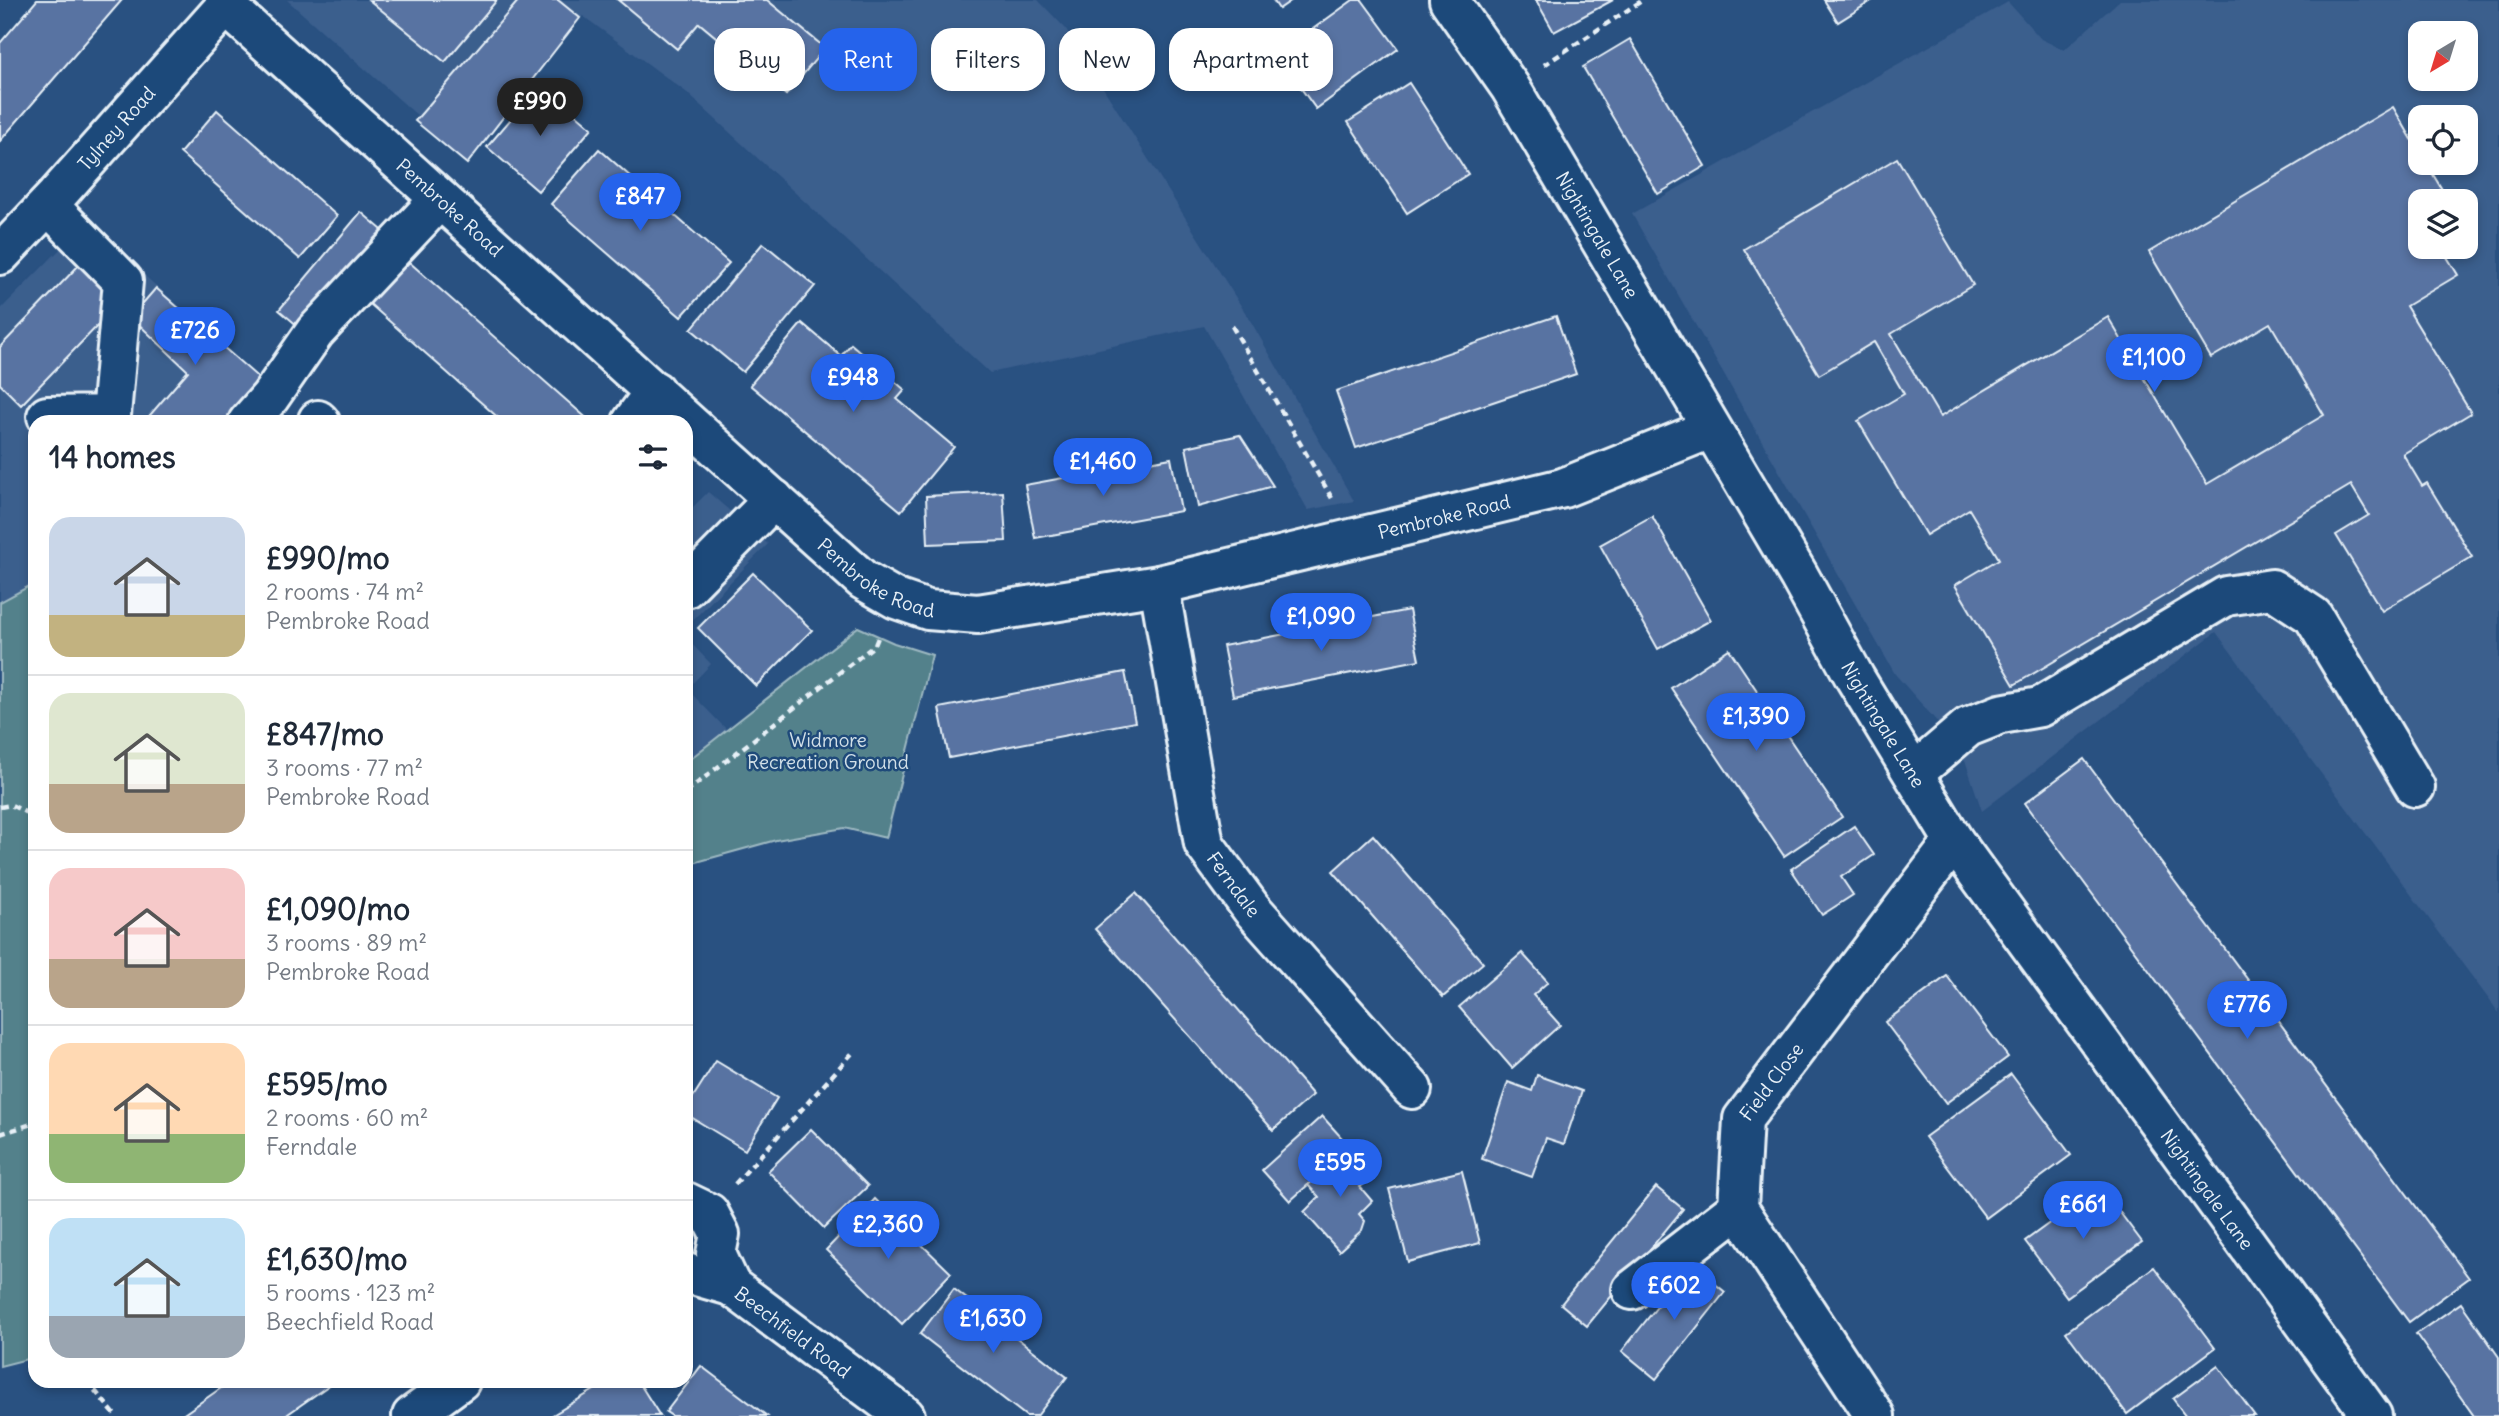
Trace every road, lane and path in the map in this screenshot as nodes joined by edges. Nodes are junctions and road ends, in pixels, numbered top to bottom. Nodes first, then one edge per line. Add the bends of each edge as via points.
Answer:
1 (1449, 0) edge
2 (1643, 0) edge
3 (228, 3) edge
4 (1510, 87) junction
5 (440, 199) junction
6 (48, 205) junction
7 (0, 255) edge
8 (1232, 326) dead end
9 (655, 391) junction
10 (111, 415) edge
11 (254, 415) edge
12 (637, 415) edge
13 (681, 415) edge
14 (693, 425) edge
15 (1710, 429) junction
16 (774, 499) junction
17 (1339, 542) junction
18 (693, 581) edge
19 (1159, 585) junction
20 (896, 599) junction
21 (1914, 773) junction
22 (693, 787) edge
23 (2415, 788) dead end
24 (0, 807) edge
25 (28, 814) edge
26 (1954, 841) junction
27 (855, 1051) dead end
28 (1412, 1089) dead end
29 (28, 1126) edge
30 (0, 1135) edge
31 (697, 1207) edge
32 (1738, 1208) junction
33 (693, 1275) edge
34 (732, 1286) junction
35 (1632, 1290) dead end
36 (93, 1388) edge
37 (450, 1388) edge
38 (116, 1416) edge
39 (412, 1416) edge
40 (905, 1416) edge
41 (1875, 1416) edge
42 (2372, 1416) edge

1 - 4 street, Nightingale Lane
2 - 4 path
3 - 5 street, Pembroke Road
3 - 6 street, Tylney Road
4 - 15 street, Nightingale Lane
5 - 9 street, Pembroke Road
5 - 11 street via 316,332
6 - 7 street, Tylney Road
6 - 10 street via 123,281
8 - 17 path via 1336,505
9 - 12 street
9 - 13 street, Pembroke Road
14 - 16 street, Pembroke Road
15 - 17 street, Pembroke Road via 1563,488
15 - 21 street, Nightingale Lane
16 - 18 street
16 - 20 street, Pembroke Road via 863,580
17 - 19 street, Pembroke Road
19 - 20 street, Pembroke Road via 978,614 928,610
19 - 28 street, Ferndale via 1204,844 1251,908
20 - 22 path via 874,645
21 - 23 street via 1968,727 2040,706 2226,596 2272,589 2313,616
21 - 26 street, Nightingale Lane
24 - 25 path via 11,805
26 - 32 street, Field Close via 1743,1119
26 - 42 street, Nightingale Lane
27 - 31 path
29 - 30 path
31 - 34 street, Beechfield Road via 720,1234 716,1254
32 - 35 street
32 - 41 street
33 - 34 street
34 - 40 street, Beechfield Road
36 - 38 path
37 - 39 street

